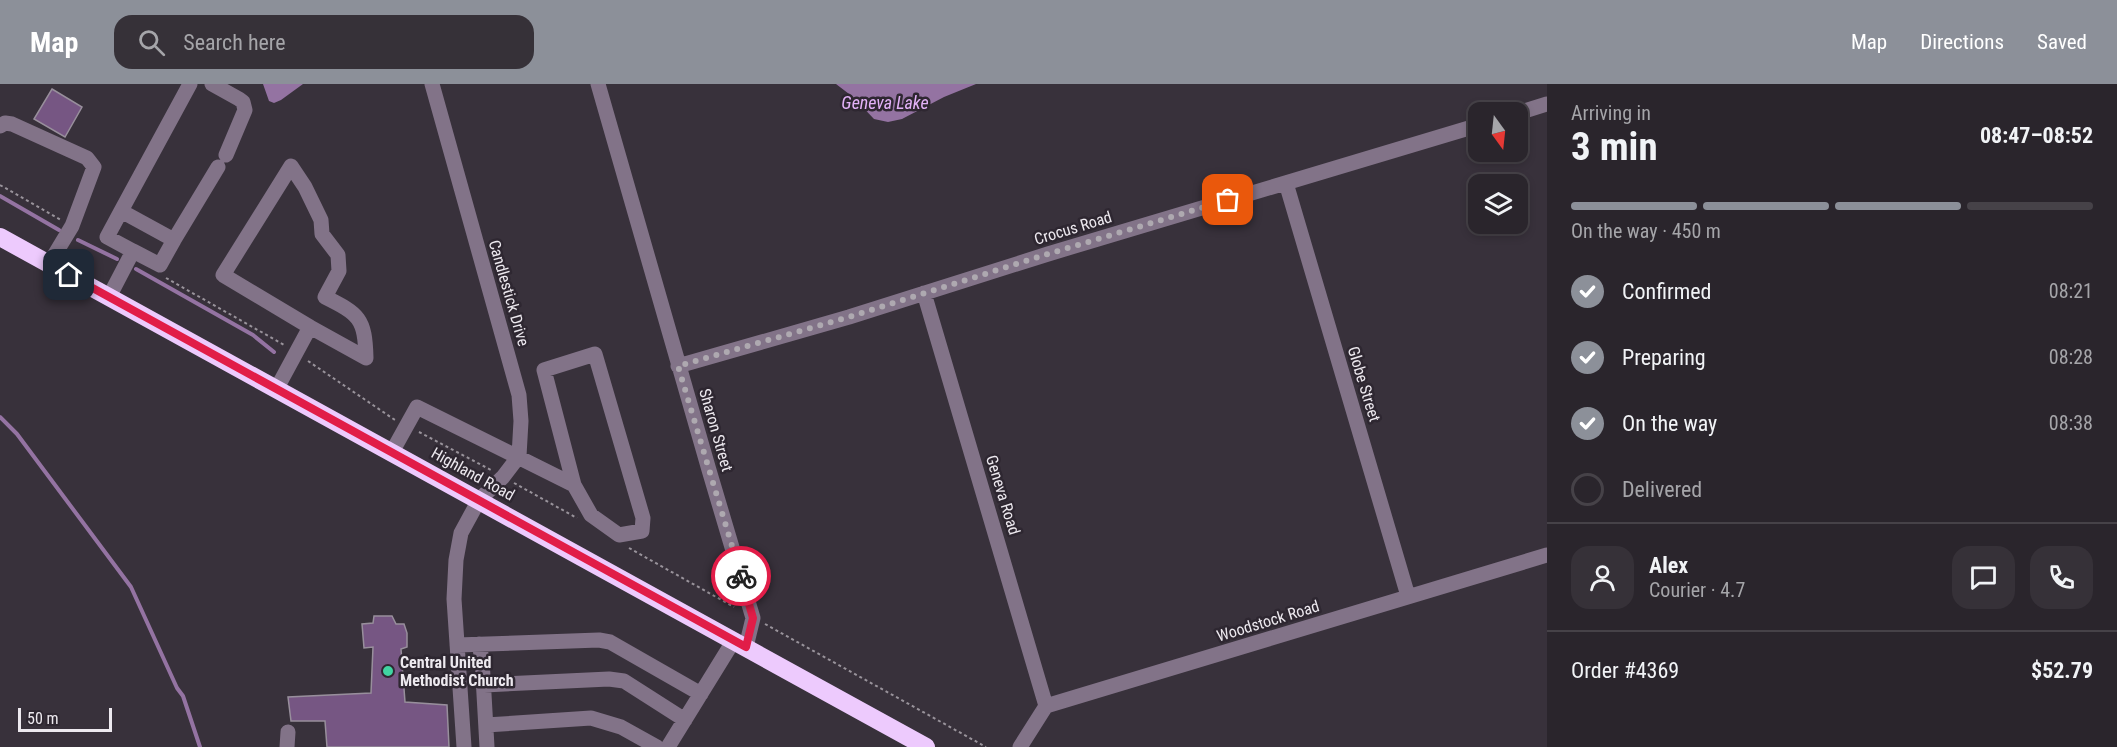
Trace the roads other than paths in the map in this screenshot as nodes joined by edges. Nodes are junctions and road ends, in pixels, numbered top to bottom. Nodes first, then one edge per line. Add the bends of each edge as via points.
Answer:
1 (190, 84) edge
2 (212, 84) edge
3 (432, 84) edge
4 (598, 84) edge
5 (1547, 104) edge
6 (1528, 110) edge
7 (0, 126) edge
8 (1468, 128) edge
9 (1286, 183) junction
10 (121, 211) junction
11 (0, 237) edge
12 (174, 240) junction
13 (133, 251) junction
14 (49, 264) junction
15 (924, 294) junction
16 (109, 297) junction
17 (310, 327) junction
18 (678, 366) junction
19 (277, 388) junction
20 (392, 452) junction
21 (519, 456) junction
22 (574, 485) junction
23 (479, 500) junction
24 (1547, 555) edge
25 (1408, 596) junction
26 (479, 644) junction
27 (740, 644) junction
28 (457, 645) junction
29 (484, 685) junction
30 (701, 694) junction
31 (1046, 706) junction
32 (685, 720) junction
33 (486, 725) junction
34 (464, 747) edge
35 (487, 747) edge
36 (657, 747) edge
37 (668, 747) edge
38 (926, 747) edge
39 (1020, 747) edge

1 - 10 street
2 - 12 street via 243,102 245,110 222,161
3 - 21 street, Candlestick Drive via 519,395
4 - 18 street, Sharon Street
5 - 6 street
7 - 14 street via 12,124 87,158 94,167 72,226
8 - 9 street, Crocus Road
9 - 15 street, Crocus Road
9 - 25 street, Globe Street
10 - 12 street
10 - 13 street via 107,237
11 - 14 highway, Highland Road
12 - 13 street via 160,265
13 - 16 street
14 - 16 highway, Highland Road
15 - 18 street, Crocus Road
15 - 31 street, Geneva Road
16 - 19 highway, Highland Road
17 - 17 street via 366,358 366,335 353,311 325,297 339,271 338,255 322,234 321,220 291,166 223,275
17 - 19 street
18 - 27 street, Sharon Street via 753,618
19 - 20 highway, Highland Road
20 - 21 street via 417,407
20 - 23 highway, Highland Road
21 - 22 street
21 - 23 street
22 - 22 street via 591,515 619,535 642,531 643,518 595,354 544,370
23 - 27 highway, Highland Road
23 - 28 street via 461,532 456,560
24 - 25 street, Woodstock Road
25 - 31 street, Woodstock Road
26 - 28 street
26 - 29 street
26 - 30 street via 610,642
27 - 30 street, Sharon Street
27 - 38 highway, Highland Road
28 - 34 street
29 - 32 street via 624,681
29 - 33 street
30 - 32 street, Sharon Street
31 - 39 street
32 - 37 street, Sharon Street
33 - 35 street
33 - 36 street via 591,718 621,727

